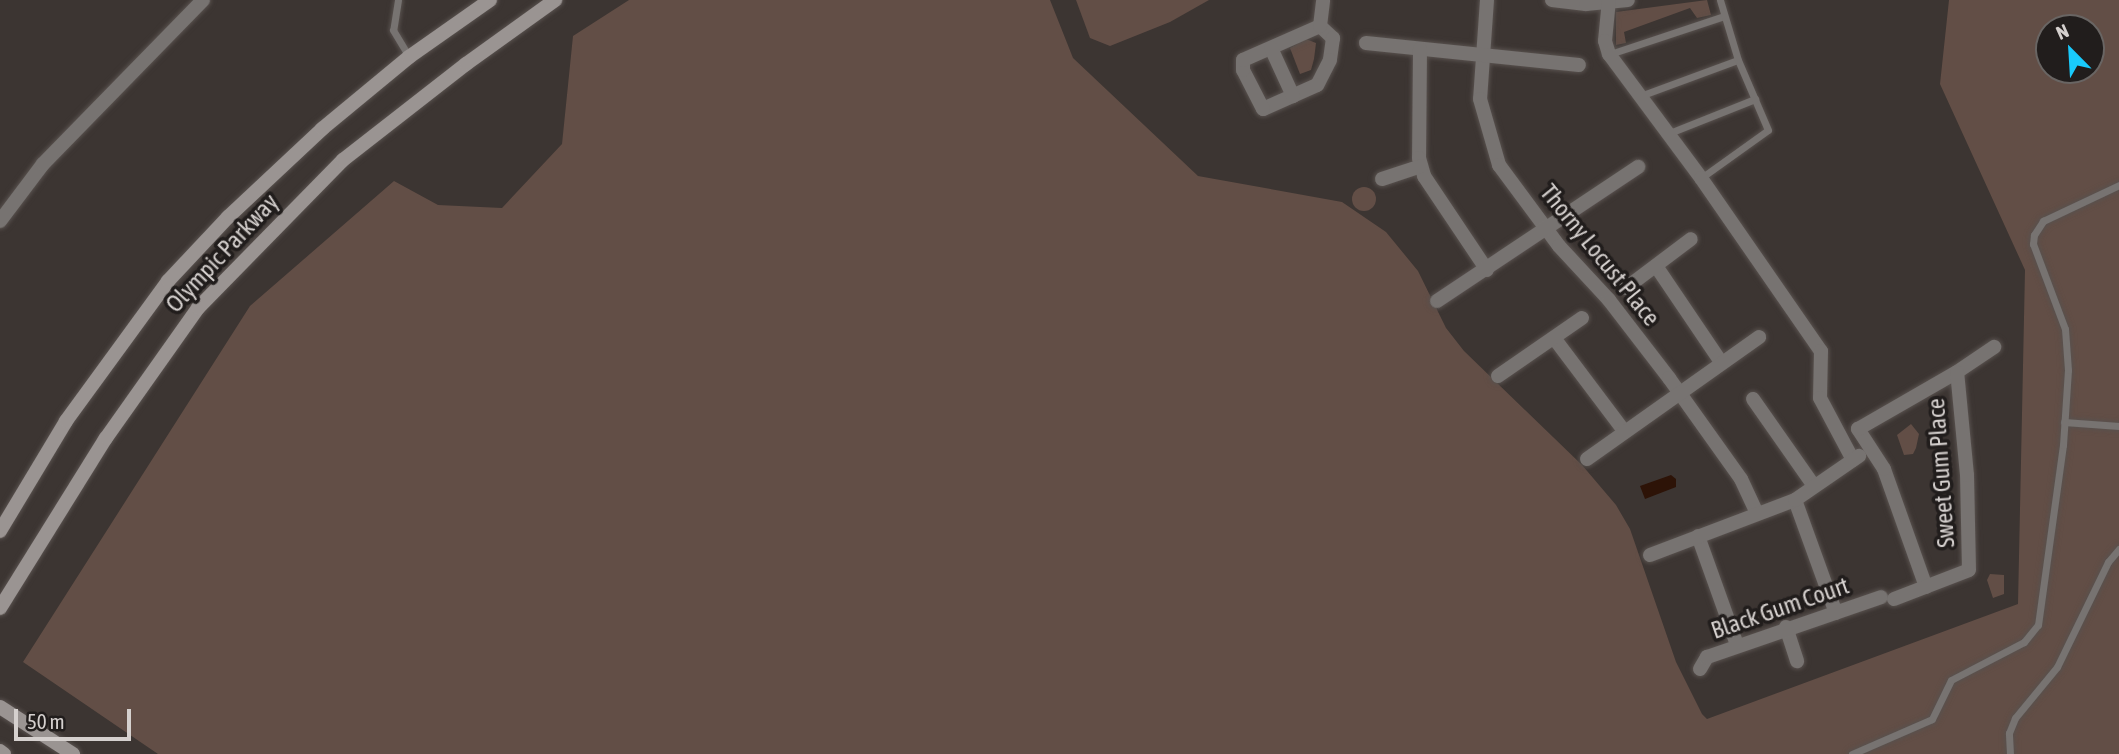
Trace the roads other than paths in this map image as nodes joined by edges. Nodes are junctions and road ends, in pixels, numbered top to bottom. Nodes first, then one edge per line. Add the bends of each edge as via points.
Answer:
1 (203, 0) edge
2 (398, 0) edge
3 (490, 0) edge
4 (555, 0) edge
5 (1323, 0) edge
6 (1487, 0) edge
7 (1552, 0) edge
8 (1628, 0) edge
9 (1720, 0) edge
10 (1609, 1) edge
11 (1724, 16) junction
12 (1320, 26) junction
13 (1366, 43) dead end
14 (1271, 48) junction
15 (1420, 49) junction
16 (1609, 54) junction
17 (1481, 55) junction
18 (409, 57) junction
19 (1738, 60) junction
20 (1579, 65) dead end
21 (1293, 96) junction
22 (1640, 96) junction
23 (1755, 99) junction
24 (1667, 134) junction
25 (1422, 166) junction
26 (1638, 167) dead end
27 (1701, 178) junction
28 (1382, 179) dead end
29 (2119, 186) edge
30 (0, 221) edge
31 (1547, 229) junction
32 (1691, 239) dead end
33 (1656, 266) junction
34 (1487, 270) junction
35 (1626, 288) dead end
36 (1437, 301) dead end
37 (1582, 318) dead end
38 (1759, 337) dead end
39 (1554, 338) junction
40 (1994, 346) dead end
41 (1721, 362) junction
42 (1957, 372) junction
43 (1499, 376) dead end
44 (1673, 396) junction
45 (1753, 400) dead end
46 (2064, 422) junction
47 (2119, 426) edge
48 (1624, 431) junction
49 (1870, 449) junction
50 (1587, 459) dead end
51 (1853, 460) junction
52 (1814, 486) junction
53 (1795, 500) junction
54 (1757, 514) junction
55 (0, 531) edge
56 (1698, 536) junction
57 (2119, 549) edge
58 (1650, 555) dead end
59 (1969, 570) joint
60 (1926, 587) junction
61 (0, 608) edge
62 (1836, 613) junction
63 (1786, 627) junction
64 (1737, 645) junction
65 (1797, 661) dead end
66 (1700, 669) dead end
67 (0, 707) edge
68 (73, 754) edge
69 (1852, 754) edge
70 (2010, 754) edge

1 - 30 street via 43,164
2 - 18 lane via 393,30
3 - 18 main road, Olympic Parkway
4 - 61 main road, Olympic Parkway via 343,160 198,308 106,438
5 - 12 street
6 - 17 street, Thorny Locust Place
7 - 10 street
8 - 10 street
9 - 11 lane
10 - 16 street via 1605,41
11 - 16 lane
11 - 19 lane
12 - 14 street
12 - 21 street via 1333,38 1330,60 1317,85
13 - 15 street
14 - 21 street
14 - 21 street via 1243,60 1243,71 1258,104 1263,109
15 - 17 street
15 - 25 street
16 - 22 street
17 - 20 street
17 - 31 street, Thorny Locust Place via 1480,99 1499,165
18 - 55 main road, Olympic Parkway via 303,147 167,281 73,410
19 - 22 lane
19 - 23 lane
22 - 24 street
23 - 24 lane
23 - 27 lane via 1768,130
24 - 27 street
25 - 28 street
25 - 34 street via 1424,176
26 - 31 street
27 - 51 street via 1821,351 1820,398
29 - 46 lane via 2043,221 2034,235 2033,244 2065,329
31 - 34 street
31 - 44 street, Thorny Locust Place via 1609,300
32 - 33 street
33 - 35 street
33 - 41 street
34 - 36 street
37 - 39 street
38 - 41 street
39 - 43 street
39 - 48 street
40 - 42 street
41 - 44 street
42 - 49 street via 1858,429
42 - 59 street, Sweet Gum Place via 1967,475
44 - 48 street
44 - 54 street, Thorny Locust Place via 1741,479
45 - 52 street
46 - 47 lane
46 - 69 lane via 2038,625 2024,642 1951,680 1932,719
48 - 50 street
49 - 51 street
49 - 60 street via 1884,468
51 - 52 street
52 - 53 street
53 - 54 street
53 - 62 street
54 - 56 street
56 - 58 street
56 - 64 street
57 - 70 lane via 2108,562 2057,667 2015,718 2009,733
59 - 60 street, Black Gum Court
60 - 62 street, Black Gum Court
62 - 63 street, Black Gum Court
63 - 64 street, Black Gum Court
63 - 65 street
64 - 66 street, Black Gum Court via 1707,657
67 - 68 main road

